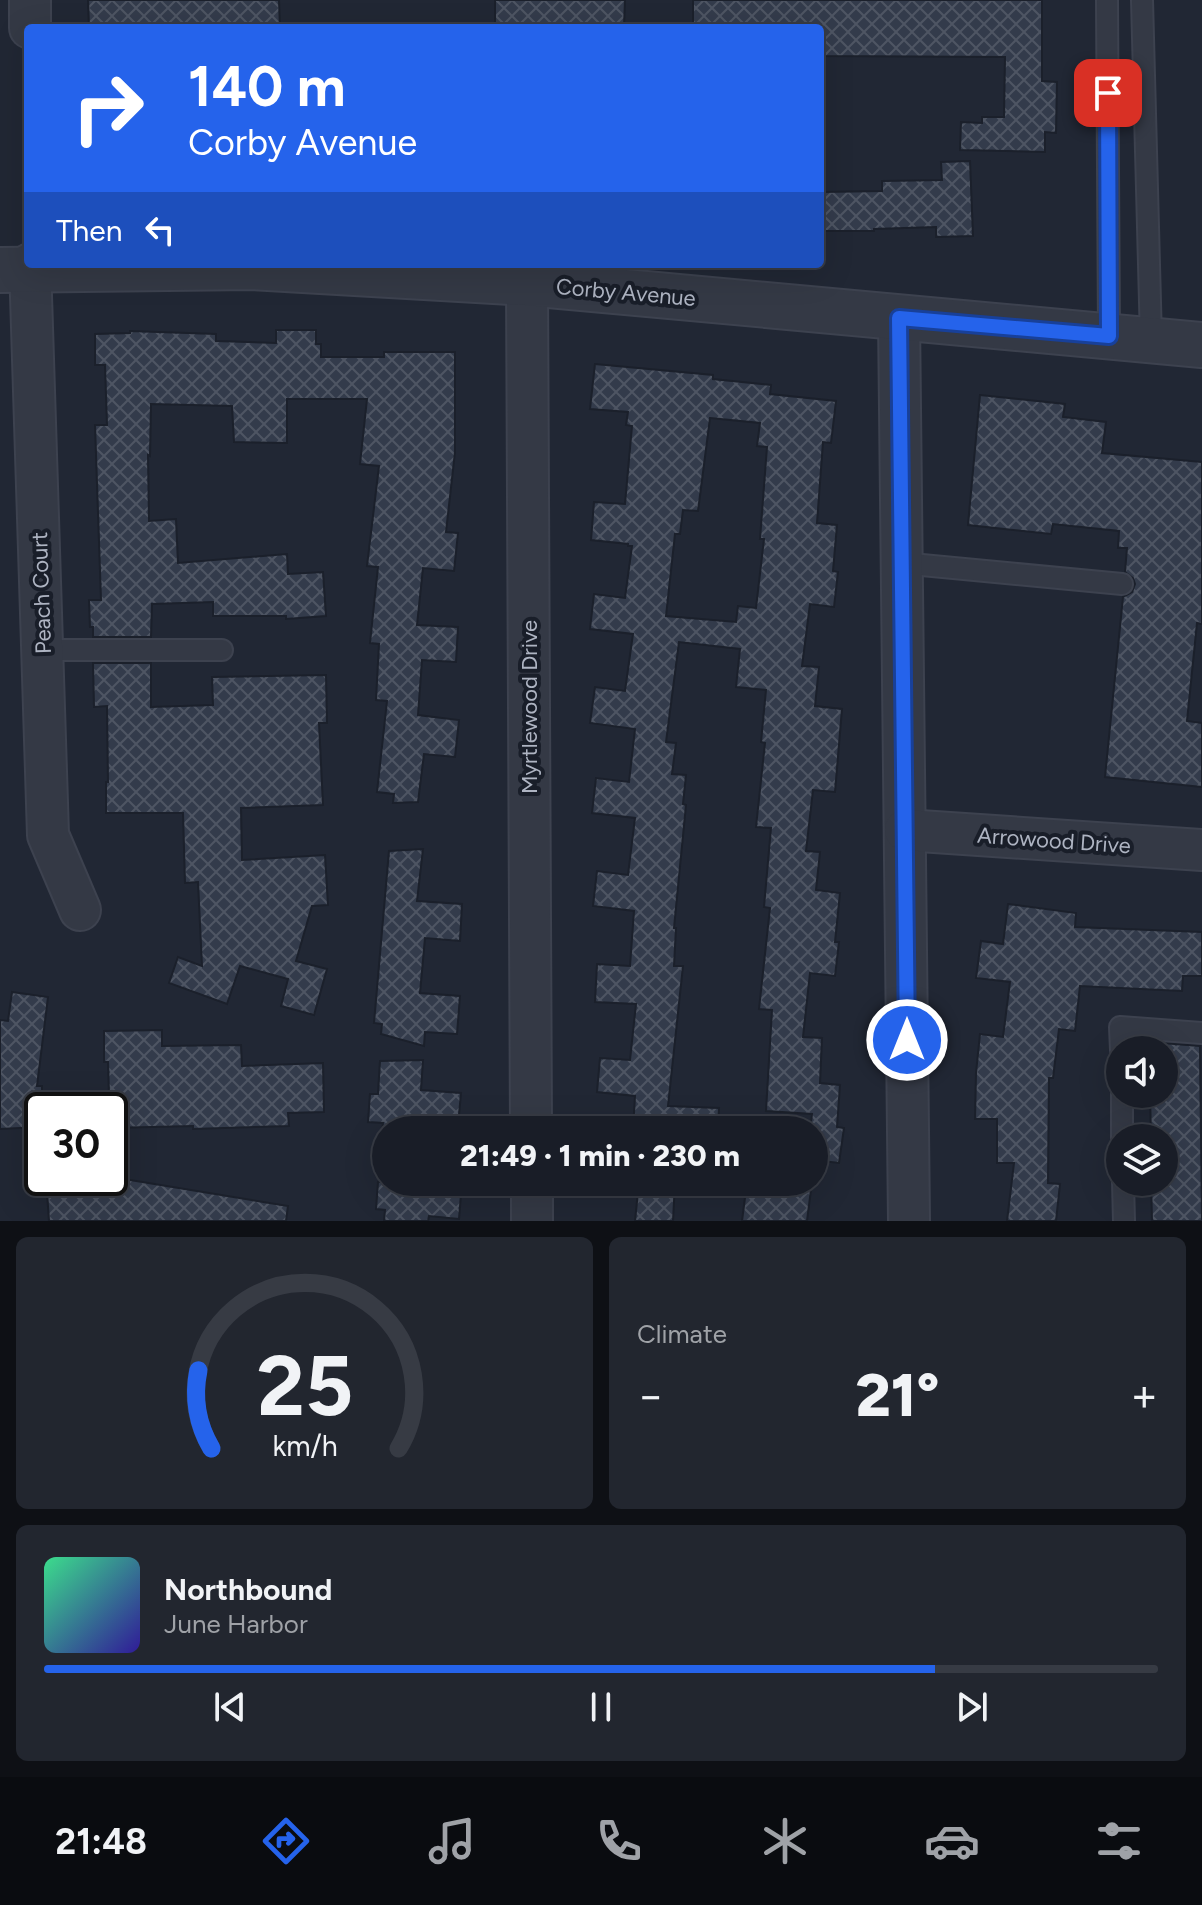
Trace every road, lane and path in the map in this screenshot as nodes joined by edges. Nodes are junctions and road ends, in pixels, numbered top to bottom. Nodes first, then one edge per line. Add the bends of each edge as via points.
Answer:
1 (30, 0) edge
2 (1107, 0) edge
3 (1142, 0) edge
4 (30, 24) edge
5 (20, 268) edge
6 (269, 268) edge
7 (527, 283) junction
8 (899, 318) junction
9 (1130, 338) junction
10 (1202, 345) edge
11 (901, 563) junction
12 (1122, 584) dead end
13 (43, 650) junction
14 (222, 650) dead end
15 (905, 830) junction
16 (1202, 850) edge
17 (80, 910) dead end
18 (1202, 1033) edge
19 (1120, 1036) edge
20 (531, 1116) edge
21 (532, 1196) edge
22 (1123, 1196) edge
23 (532, 1221) edge
24 (909, 1221) edge
25 (1124, 1221) edge

1 - 4 street
2 - 9 lane
3 - 9 lane
5 - 13 street, Peach Court
6 - 7 street, Corby Avenue
7 - 8 street, Corby Avenue
7 - 20 street, Myrtlewood Drive
8 - 9 street, Corby Avenue
8 - 11 street
9 - 10 street, Corby Avenue
11 - 12 lane
11 - 15 street
13 - 14 lane
13 - 17 street, Peach Court via 48,835
15 - 16 street, Arrowood Drive
15 - 24 street
18 - 19 lane via 1120,1027
21 - 23 street
22 - 25 lane

